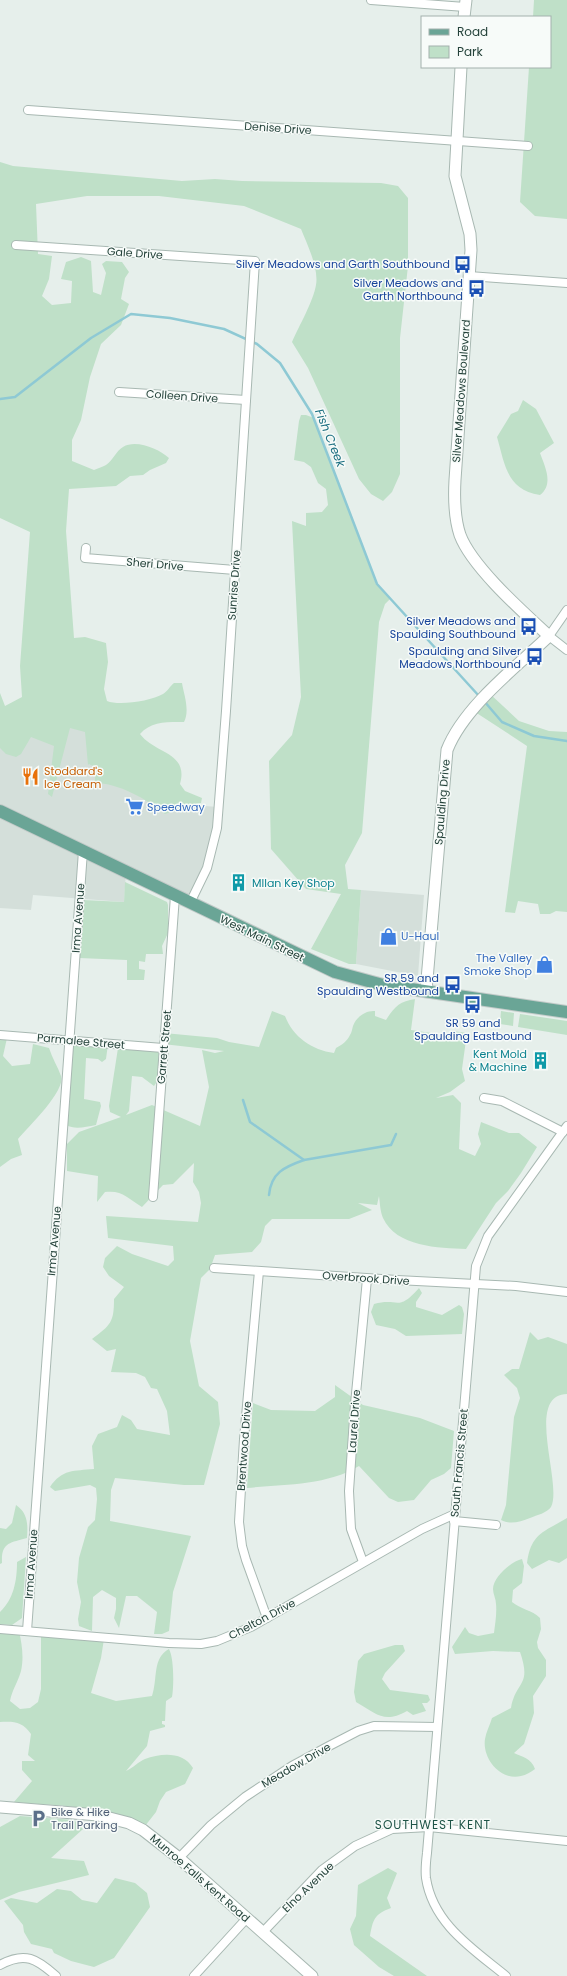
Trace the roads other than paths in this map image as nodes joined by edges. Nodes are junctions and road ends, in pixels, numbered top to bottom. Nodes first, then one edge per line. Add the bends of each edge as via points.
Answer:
1 (371, 0) edge
2 (465, 8) edge
3 (461, 68) edge
4 (28, 110) dead end
5 (456, 140) junction
6 (528, 146) dead end
7 (16, 245) dead end
8 (255, 261) joint
9 (469, 276) junction
10 (567, 283) edge
11 (119, 392) dead end
12 (246, 400) junction
13 (86, 548) dead end
14 (235, 570) junction
15 (567, 610) edge
16 (549, 636) junction
17 (567, 650) edge
18 (0, 811) edge
19 (83, 851) junction
20 (175, 896) junction
21 (190, 903) junction
22 (426, 991) junction
23 (567, 1012) edge
24 (0, 1035) edge
25 (69, 1040) junction
26 (163, 1048) junction
27 (484, 1098) dead end
28 (564, 1133) edge
29 (153, 1197) dead end
30 (214, 1268) dead end
31 (259, 1271) junction
32 (367, 1278) junction
33 (474, 1285) junction
34 (567, 1292) edge
35 (454, 1518) junction
36 (496, 1525) dead end
37 (363, 1562) junction
38 (267, 1618) junction
39 (0, 1629) edge
40 (26, 1631) junction
41 (437, 1727) junction
42 (0, 1807) edge
43 (429, 1827) junction
44 (567, 1841) edge
45 (179, 1858) junction
46 (247, 1918) junction
47 (263, 1932) junction
48 (0, 1965) edge
49 (56, 1976) edge
50 (194, 1976) edge
51 (312, 1976) edge
52 (506, 1976) edge

1 - 2 street
3 - 5 street, Silver Meadows Boulevard
4 - 5 street, Denise Drive
5 - 6 street, Denise Drive
5 - 9 street, Silver Meadows Boulevard via 455,176 470,235
7 - 8 street, Gale Drive
8 - 12 street, Sunrise Drive
9 - 10 street
9 - 16 street, Silver Meadows Boulevard via 455,487 458,525 462,540 473,557 496,584
11 - 12 street, Colleen Drive
12 - 14 street, Sunrise Drive
13 - 14 street, Sheri Drive via 85,558
14 - 21 street, Sunrise Drive via 217,828 207,868
15 - 16 street, Spaulding Drive
16 - 17 street, Silver Meadows Boulevard
16 - 22 street, Spaulding Drive via 472,710 451,742 445,763
18 - 19 main road, West Main Street
19 - 20 main road, West Main Street
19 - 25 street, Irma Avenue
20 - 21 main road, West Main Street
20 - 26 street, Garrett Street
21 - 22 main road, West Main Street via 335,972 371,982
22 - 23 main road, West Main Street
24 - 25 street, Parmalee Street
25 - 26 street, Parmalee Street
25 - 40 street, Irma Avenue
26 - 29 street, Garrett Street
27 - 28 street via 502,1102
28 - 33 street, South Francis Street via 488,1236 478,1258
30 - 31 street, Overbrook Drive
31 - 32 street, Overbrook Drive
31 - 38 street, Brentwood Drive via 239,1522 242,1546
32 - 33 street, Overbrook Drive
32 - 37 street, Laurel Drive via 349,1491 351,1529
33 - 34 street, Overbrook Drive via 516,1286
33 - 35 street, South Francis Street
35 - 36 street
35 - 37 street, Chelton Drive via 422,1530
35 - 41 street, South Francis Street
37 - 38 street, Chelton Drive
38 - 40 street, Chelton Drive via 229,1637 201,1644 112,1640
39 - 40 street, Chelton Drive
41 - 43 street, South Francis Street
41 - 45 street, Meadow Drive via 374,1726 358,1731 292,1766 245,1797
42 - 45 street, Munroe Falls Kent Road via 113,1818 129,1822
43 - 44 street, Elno Avenue
43 - 47 street, Elno Avenue via 392,1829 355,1846 322,1870
43 - 52 street, South Francis Street via 426,1877 438,1912 448,1927
45 - 46 street, Munroe Falls Kent Road
46 - 47 street, Munroe Falls Kent Road
46 - 50 street
47 - 51 street, Munroe Falls Kent Road
48 - 49 street via 14,1959 34,1959

